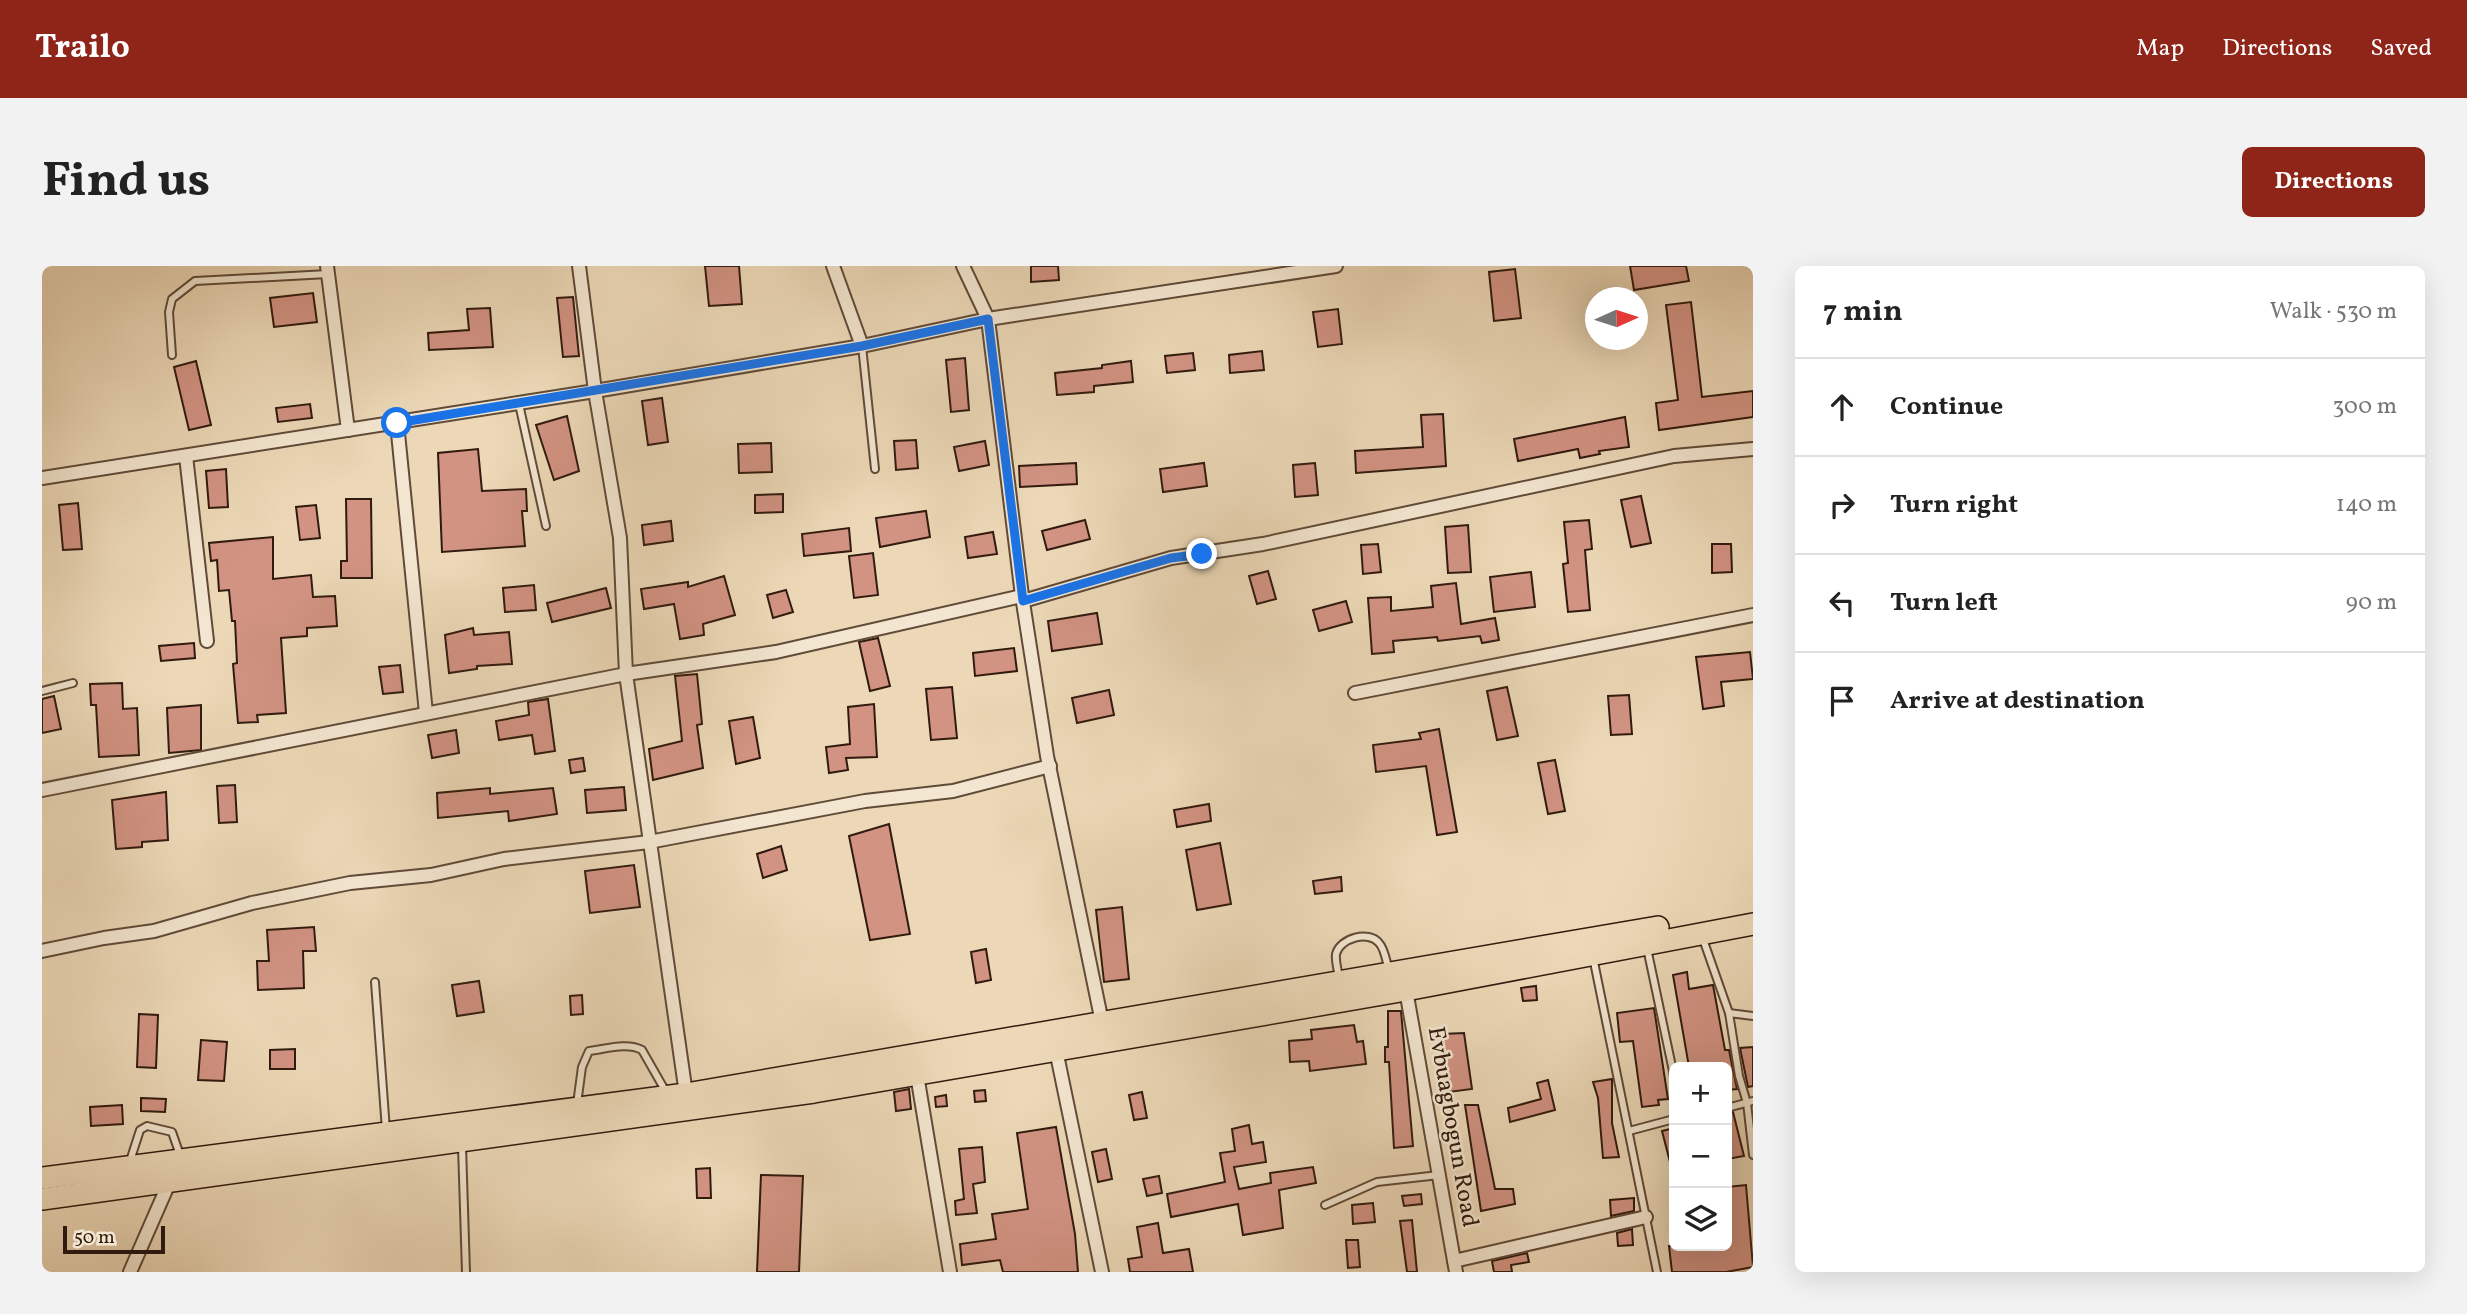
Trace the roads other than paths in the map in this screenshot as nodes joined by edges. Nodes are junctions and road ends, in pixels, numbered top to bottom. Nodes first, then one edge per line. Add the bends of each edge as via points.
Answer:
1 (579, 266) edge
2 (834, 266) edge
3 (963, 266) edge
4 (1336, 266) edge
5 (327, 270) edge
6 (1273, 272) edge
7 (988, 319) junction
8 (862, 346) junction
9 (172, 355) dead end
10 (595, 391) junction
11 (519, 404) junction
12 (397, 423) junction
13 (348, 430) junction
14 (1753, 450) edge
15 (186, 456) junction
16 (874, 469) dead end
17 (42, 478) edge
18 (547, 526) dead end
19 (1023, 598) junction
20 (1753, 615) edge
21 (207, 641) dead end
22 (626, 674) junction
23 (73, 683) dead end
24 (42, 691) edge
25 (1355, 693) dead end
26 (426, 713) junction
27 (1050, 766) junction
28 (42, 790) edge
29 (649, 842) junction
30 (1753, 911) edge
31 (1753, 924) edge
32 (1702, 934) junction
33 (1646, 943) junction
34 (42, 951) edge
35 (1593, 955) junction
36 (1390, 972) junction
37 (1339, 980) junction
38 (376, 982) dead end
39 (1406, 990) junction
40 (1729, 1013) junction
41 (1753, 1016) edge
42 (1104, 1031) junction
43 (1056, 1050) junction
44 (1671, 1062) edge
45 (917, 1075) junction
46 (677, 1095) junction
47 (1750, 1102) edge
48 (1732, 1107) edge
49 (577, 1108) junction
50 (1669, 1120) edge
51 (1629, 1131) junction
52 (386, 1132) junction
53 (461, 1141) junction
54 (1753, 1155) edge
55 (181, 1160) junction
56 (129, 1167) junction
57 (1439, 1175) junction
58 (42, 1178) edge
59 (169, 1183) junction
60 (42, 1199) edge
61 (1325, 1205) dead end
62 (1646, 1217) junction
63 (1455, 1266) edge
64 (130, 1272) edge
65 (466, 1272) edge
66 (950, 1272) edge
67 (1102, 1272) edge
68 (1657, 1272) edge

1 - 10 street
2 - 8 street
3 - 7 street
4 - 6 street
5 - 9 lane via 195,281 172,299
5 - 13 street
6 - 7 street
7 - 8 street
7 - 19 street
8 - 10 street
8 - 16 lane
10 - 11 street
10 - 22 street via 620,538
11 - 12 street
11 - 18 lane
12 - 13 street
12 - 26 street
13 - 15 street
14 - 19 street via 1674,456 1263,544 1171,558
15 - 17 street
15 - 21 street
19 - 22 street via 776,652
19 - 27 street
20 - 25 street
22 - 26 street
22 - 29 street
23 - 24 lane
26 - 28 street
27 - 29 street via 953,791 865,801
27 - 42 street
29 - 34 street via 350,883 252,903 154,931
29 - 46 street
30 - 36 highway
31 - 32 highway
32 - 33 highway
32 - 40 lane
33 - 35 highway
33 - 44 lane
35 - 39 highway
35 - 51 lane
36 - 37 highway
36 - 37 lane via 1380,943 1358,937 1343,943 1336,954
37 - 42 highway
38 - 52 lane
39 - 42 highway
39 - 57 street, Evbuagbogun Road
40 - 41 lane
40 - 47 lane via 1739,1076
42 - 43 highway
42 - 46 highway
43 - 45 highway
43 - 67 street
45 - 53 highway
45 - 66 street
46 - 49 highway
46 - 49 lane via 642,1050 614,1047 589,1051 582,1067
47 - 48 lane
47 - 54 lane
49 - 52 highway
50 - 51 lane
51 - 62 lane
52 - 55 highway
53 - 59 highway
53 - 65 lane
55 - 56 highway
55 - 56 lane via 172,1132 147,1126 140,1130
56 - 58 highway
57 - 61 lane via 1377,1182
57 - 63 street, Evbuagbogun Road
59 - 60 highway
59 - 64 street
62 - 63 street
62 - 68 lane

